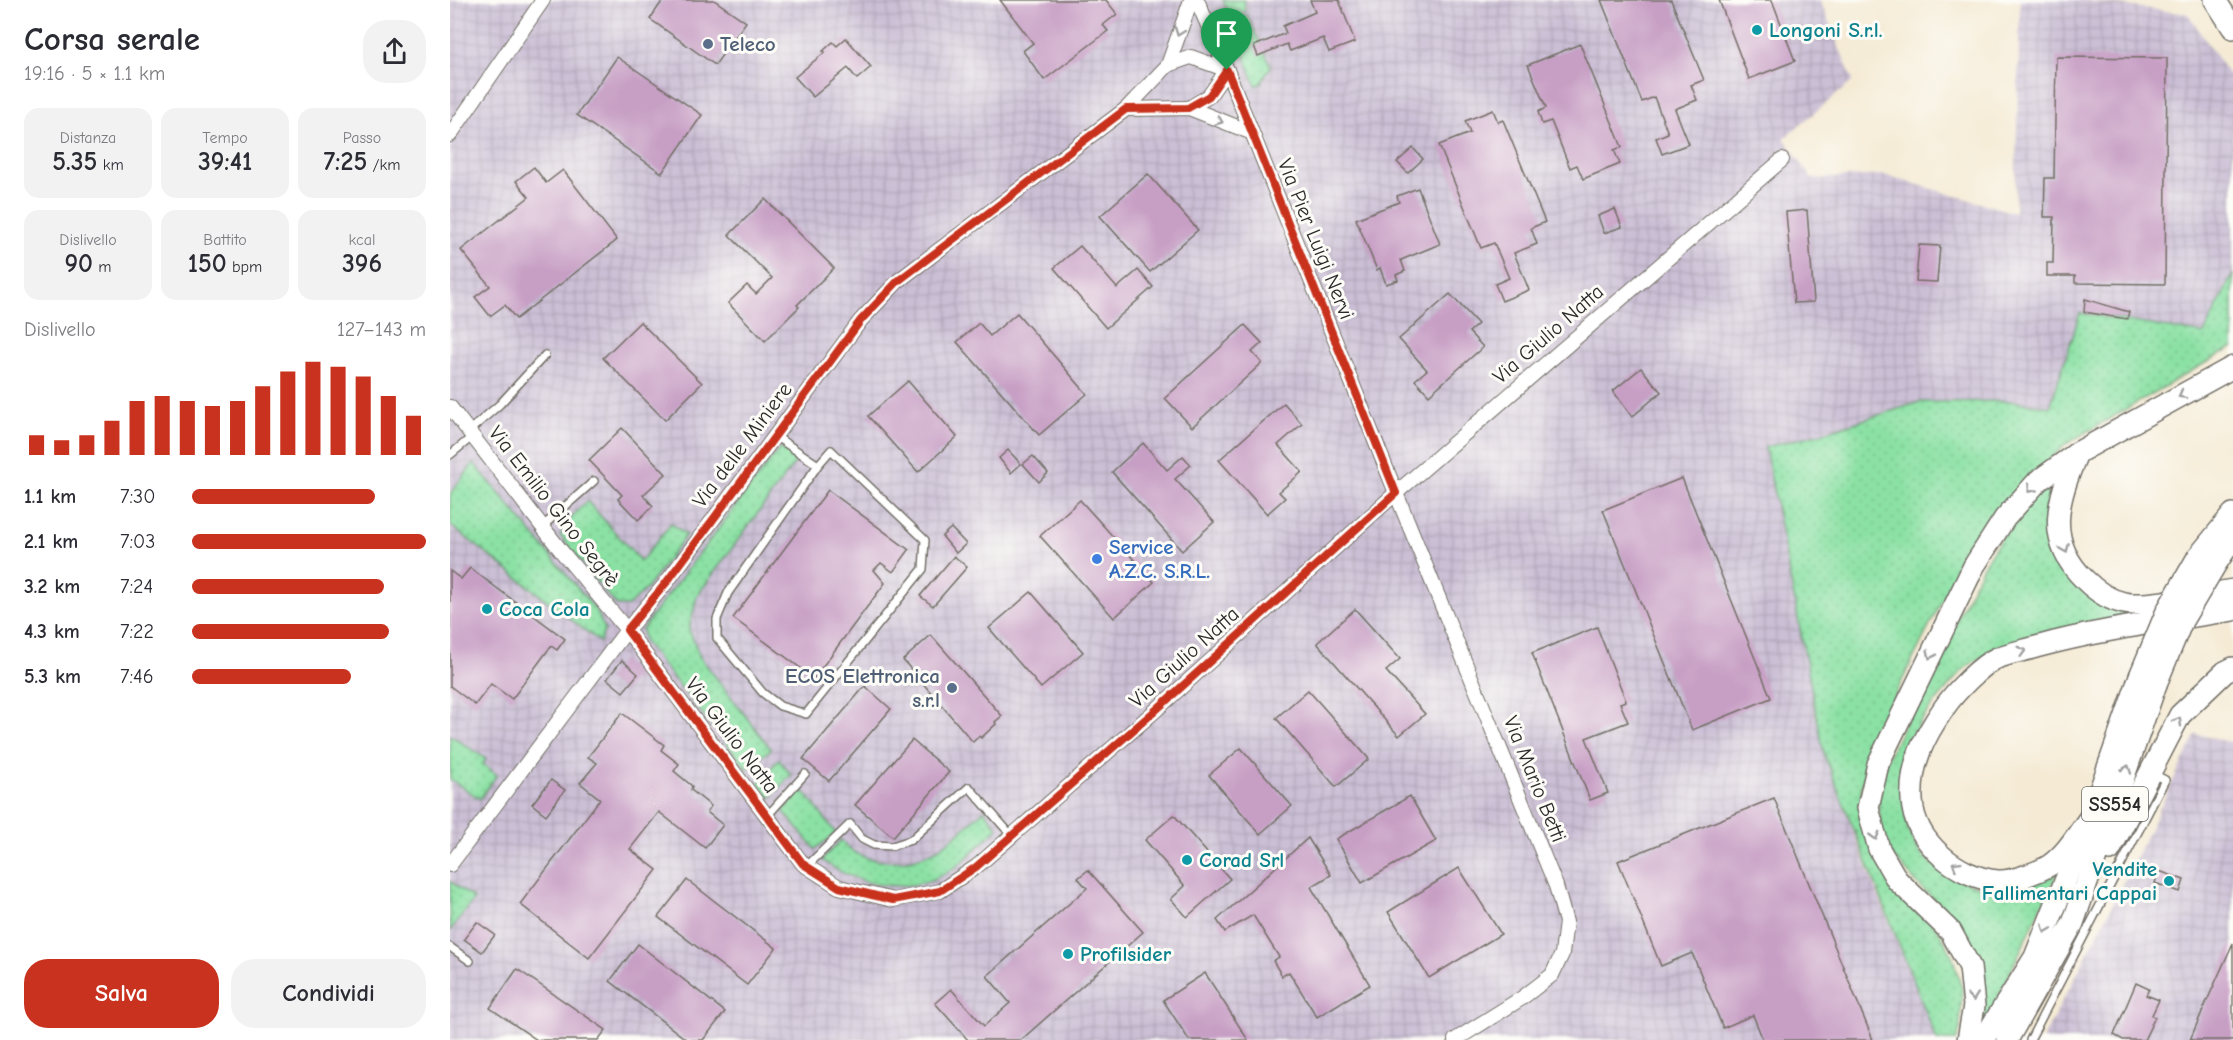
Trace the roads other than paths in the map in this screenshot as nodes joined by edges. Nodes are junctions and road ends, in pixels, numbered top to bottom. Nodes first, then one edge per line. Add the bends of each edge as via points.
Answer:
1 (543, 0) edge
2 (1191, 0) edge
3 (1197, 0) edge
4 (2216, 0) edge
5 (2233, 28) edge
6 (1168, 65) junction
7 (1227, 70) junction
8 (1188, 108) junction
9 (1126, 109) junction
10 (1250, 132) junction
11 (450, 135) edge
12 (1782, 160) dead end
13 (545, 355) dead end
14 (2233, 367) edge
15 (450, 407) edge
16 (471, 434) junction
17 (775, 436) junction
18 (2078, 453) junction
19 (450, 455) edge
20 (818, 465) junction
21 (594, 481) dead end
22 (1396, 493) junction
23 (2233, 514) edge
24 (543, 526) junction
25 (2233, 538) edge
26 (2208, 559) junction
27 (2233, 590) edge
28 (2233, 610) edge
29 (627, 630) junction
30 (2233, 668) edge
31 (2148, 680) junction
32 (805, 774) dead end
33 (2158, 776) junction
34 (767, 816) junction
35 (2091, 816) junction
36 (1012, 836) junction
37 (450, 865) edge
38 (807, 866) junction
39 (2073, 923) junction
40 (450, 947) edge
41 (470, 961) dead end
42 (2017, 1039) edge
43 (1455, 1040) edge
44 (1968, 1040) edge
45 (1983, 1040) edge

1 - 11 street
2 -> 6 street, Via delle Miniere
3 - 7 street, Via Pier Luigi Nervi
4 - 5 highway
6 - 7 street via 1191,57
6 - 9 street, Via delle Miniere
7 - 8 street via 1209,96
7 - 10 street, Via Pier Luigi Nervi
8 - 9 street
8 -> 10 street
9 - 17 street, Via delle Miniere via 898,281 861,320
10 - 22 street, Via Pier Luigi Nervi
12 - 22 street, Via Giulio Natta
13 - 16 lane
14 -> 18 highway
15 - 16 street, Via Emilio Gino Segrè
16 - 19 lane
16 - 24 street, Via Emilio Gino Segrè
17 - 20 lane
17 - 29 street, Via delle Miniere
18 -> 27 highway via 2064,486 2058,520 2061,545 2074,569 2096,591 2124,603 2154,603
18 -> 44 highway via 2038,481 2005,518 1974,566 1878,764 1868,808 1879,849 1897,880 1951,932 1970,967 1974,1006
20 - 20 lane via 831,450 925,540 925,552 923,569 806,714 780,706 763,693 717,638 717,619 728,593
21 - 24 lane
22 - 36 street, Via Giulio Natta
22 - 43 street, Via Mario Betti via 1556,886 1566,922 1562,954 1552,975
23 - 26 highway, SS554
24 - 29 street, Via Emilio Gino Segrè
25 - 26 highway, SS554
26 - 31 highway, SS554, bridge via 2182,621
35 -> 28 highway via 2067,849 2050,864 2029,874 1999,881 1954,866 1927,842 1912,802 1914,768 1925,736 1952,697 1995,659 2073,637
29 - 34 street, Via Giulio Natta
29 - 37 street, Via delle Miniere
33 -> 30 highway via 2180,715
31 - 35 highway, SS554
39 -> 31 highway, SS554
32 - 34 lane
33 - 39 highway
33 - 42 lane
34 - 38 street, Via Giulio Natta
35 -> 45 highway, SS554 via 2035,957
36 - 38 street, Via Giulio Natta via 940,891 893,900 839,887
36 - 38 lane via 969,787 911,840 892,846 874,845 850,824
39 - 42 highway, SS554
40 - 41 lane

